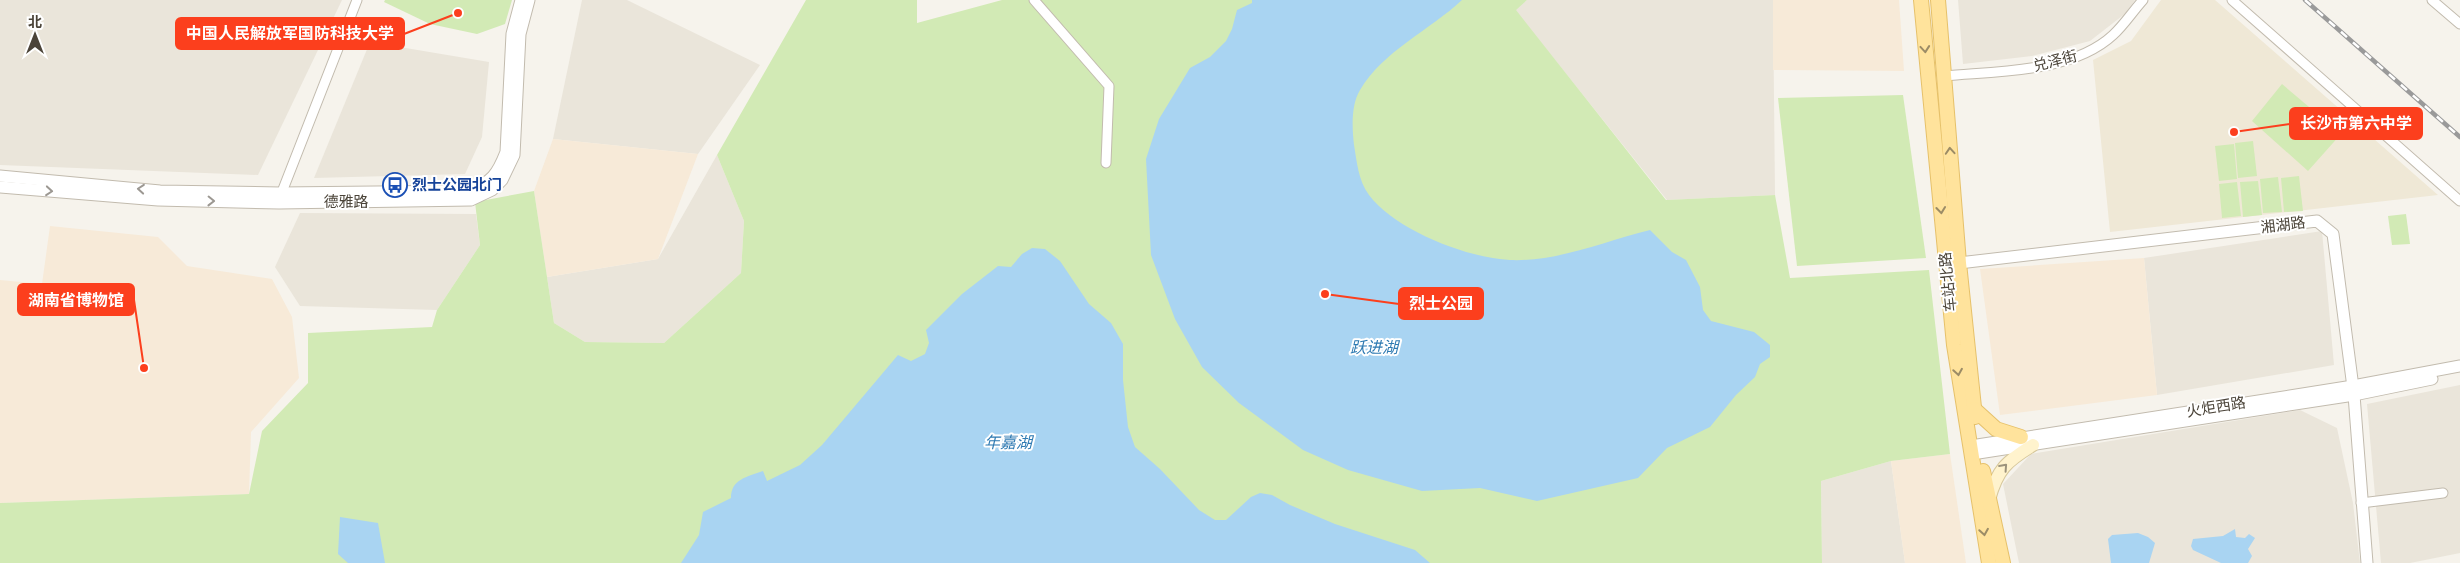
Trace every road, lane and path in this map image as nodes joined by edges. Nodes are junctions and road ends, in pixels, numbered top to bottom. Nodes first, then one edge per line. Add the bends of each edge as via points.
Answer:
1 (357, 0) edge
2 (521, 0) edge
3 (529, 0) edge
4 (1034, 0) edge
5 (1921, 0) edge
6 (1938, 0) edge
7 (2143, 0) edge
8 (2232, 0) edge
9 (2432, 0) edge
10 (2460, 24) edge
11 (1945, 76) junction
12 (1106, 163) dead end
13 (0, 176) edge
14 (0, 187) edge
15 (280, 198) junction
16 (2460, 201) edge
17 (1959, 263) junction
18 (2460, 366) edge
19 (2460, 373) edge
20 (2354, 391) junction
21 (1974, 409) junction
22 (2027, 441) junction
23 (1975, 449) junction
24 (2443, 493) dead end
25 (1989, 500) junction
26 (2361, 503) junction
27 (1989, 563) edge
28 (2002, 563) edge
29 (2367, 563) edge

1 - 15 street
2 - 15 street, 德雅路 via 512,34 506,152 499,170 489,182 470,191 455,193
3 - 15 street, 德雅路 via 520,34 514,155 502,180 492,190 471,200 454,201
4 - 12 street via 1109,86
5 -> 23 main road, 车站北路 via 1954,345
6 - 11 main road, 车站北路
7 - 11 street, 兑泽街 via 2113,36 2083,54 2038,67
8 - 16 street
9 - 10 street
17 -> 11 main road, 车站北路
15 -> 13 street, 德雅路
14 -> 15 street, 德雅路 via 158,200
17 - 20 street, 湘湖路 via 2317,221 2333,234
17 - 21 main road, 车站北路
18 - 20 street, 火炬西路
19 - 20 street, 火炬西路
20 - 22 street, 火炬西路
20 - 26 street, 湘湖路
21 - 22 main road via 1996,429
21 - 23 main road, 车站北路
22 - 23 street, 火炬西路
25 -> 22 main road via 1995,478
23 - 25 main road, 车站北路
23 -> 27 main road, 车站北路
24 - 26 street
25 - 28 main road, 车站北路
26 - 29 street, 湘湖路

